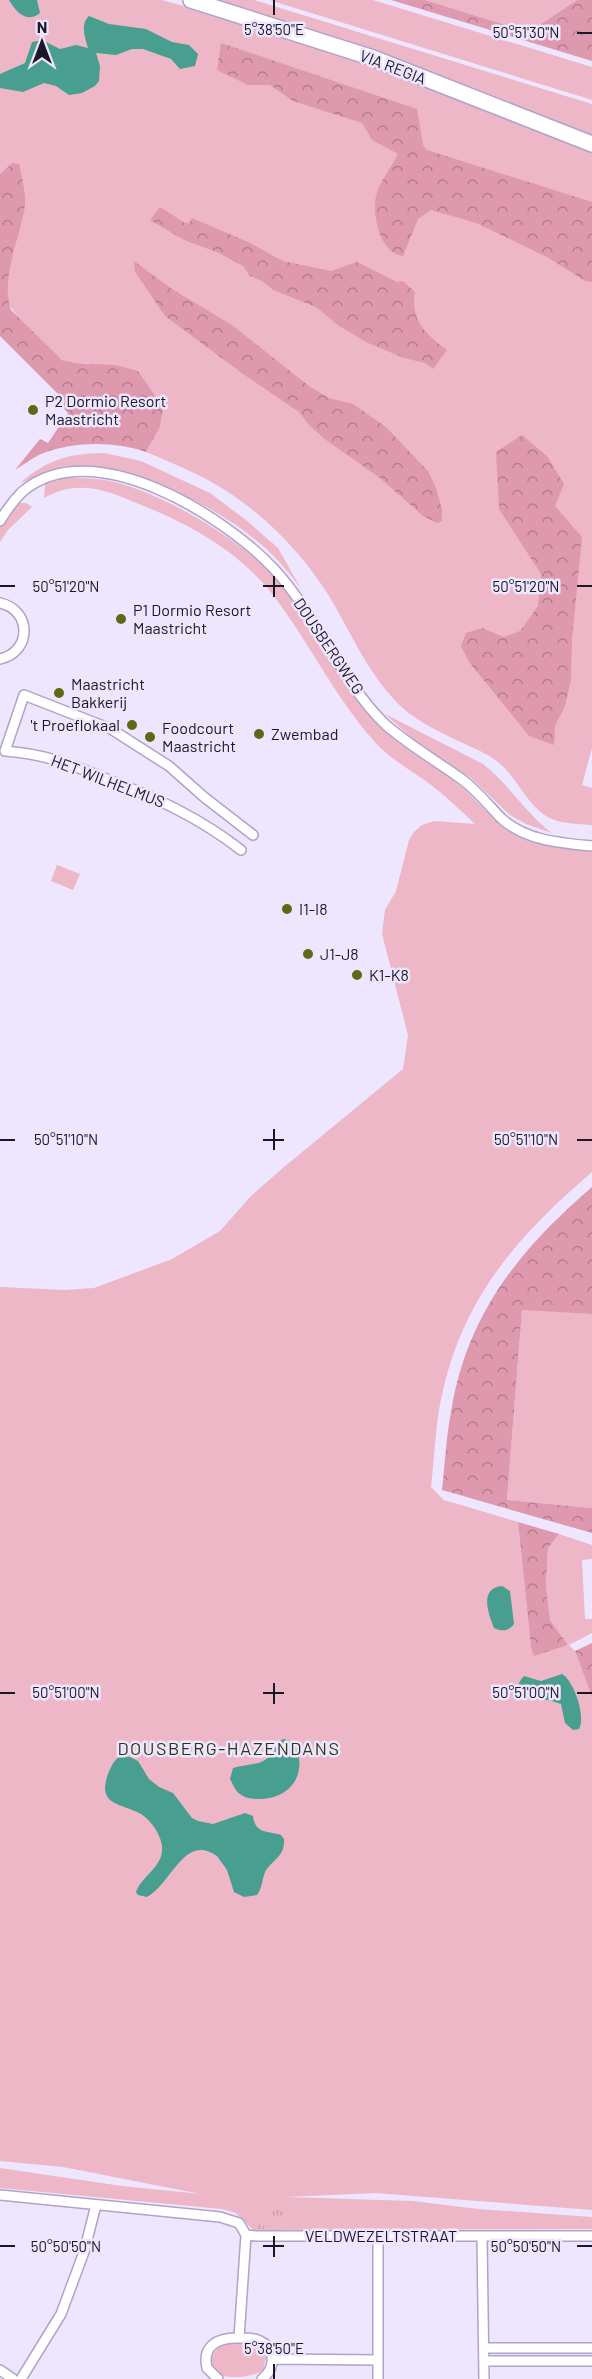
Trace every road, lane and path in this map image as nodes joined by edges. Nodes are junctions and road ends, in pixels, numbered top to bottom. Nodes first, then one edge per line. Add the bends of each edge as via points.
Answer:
1 (190, 0) edge
2 (592, 144) edge
3 (0, 521) edge
4 (0, 603) edge
5 (0, 659) edge
6 (253, 834) dead end
7 (592, 846) edge
8 (241, 850) dead end
9 (0, 2195) edge
10 (96, 2205) junction
11 (246, 2235) junction
12 (378, 2236) junction
13 (592, 2236) edge
14 (482, 2237) junction
15 (239, 2338) junction
16 (484, 2348) junction
17 (592, 2348) edge
18 (273, 2359) junction
19 (378, 2360) junction
20 (484, 2361) junction
21 (592, 2361) edge
22 (0, 2370) edge
23 (13, 2379) edge
24 (21, 2379) edge
25 (218, 2379) edge
26 (262, 2379) edge
27 (378, 2379) edge
28 (484, 2379) edge

1 - 2 main road, VIA REGIA via 373,58
3 - 7 street, DOUSBERGWEG via 29,488 56,475 74,472 123,478 192,506 241,539 275,570 371,708 406,741 462,779 521,831 551,841
4 - 5 street via 19,613 25,628 18,650
6 - 8 street, HET WILHELMUS via 169,766 111,729 24,695 5,751 52,758 148,795 186,813
9 - 10 street
10 - 11 street via 220,2217 239,2223
10 - 24 street via 61,2314
11 - 12 street, VELDWEZELTSTRAAT
11 - 15 street
12 - 14 street, VELDWEZELTSTRAAT
12 - 19 street
13 - 14 street, VELDWEZELTSTRAAT
14 - 16 street
15 - 18 street via 262,2342
15 - 25 street via 214,2342 207,2352 207,2368
16 - 17 street
16 - 20 street
18 - 19 street
18 - 26 street
19 - 27 street
20 - 21 street
20 - 28 street
22 - 23 street

